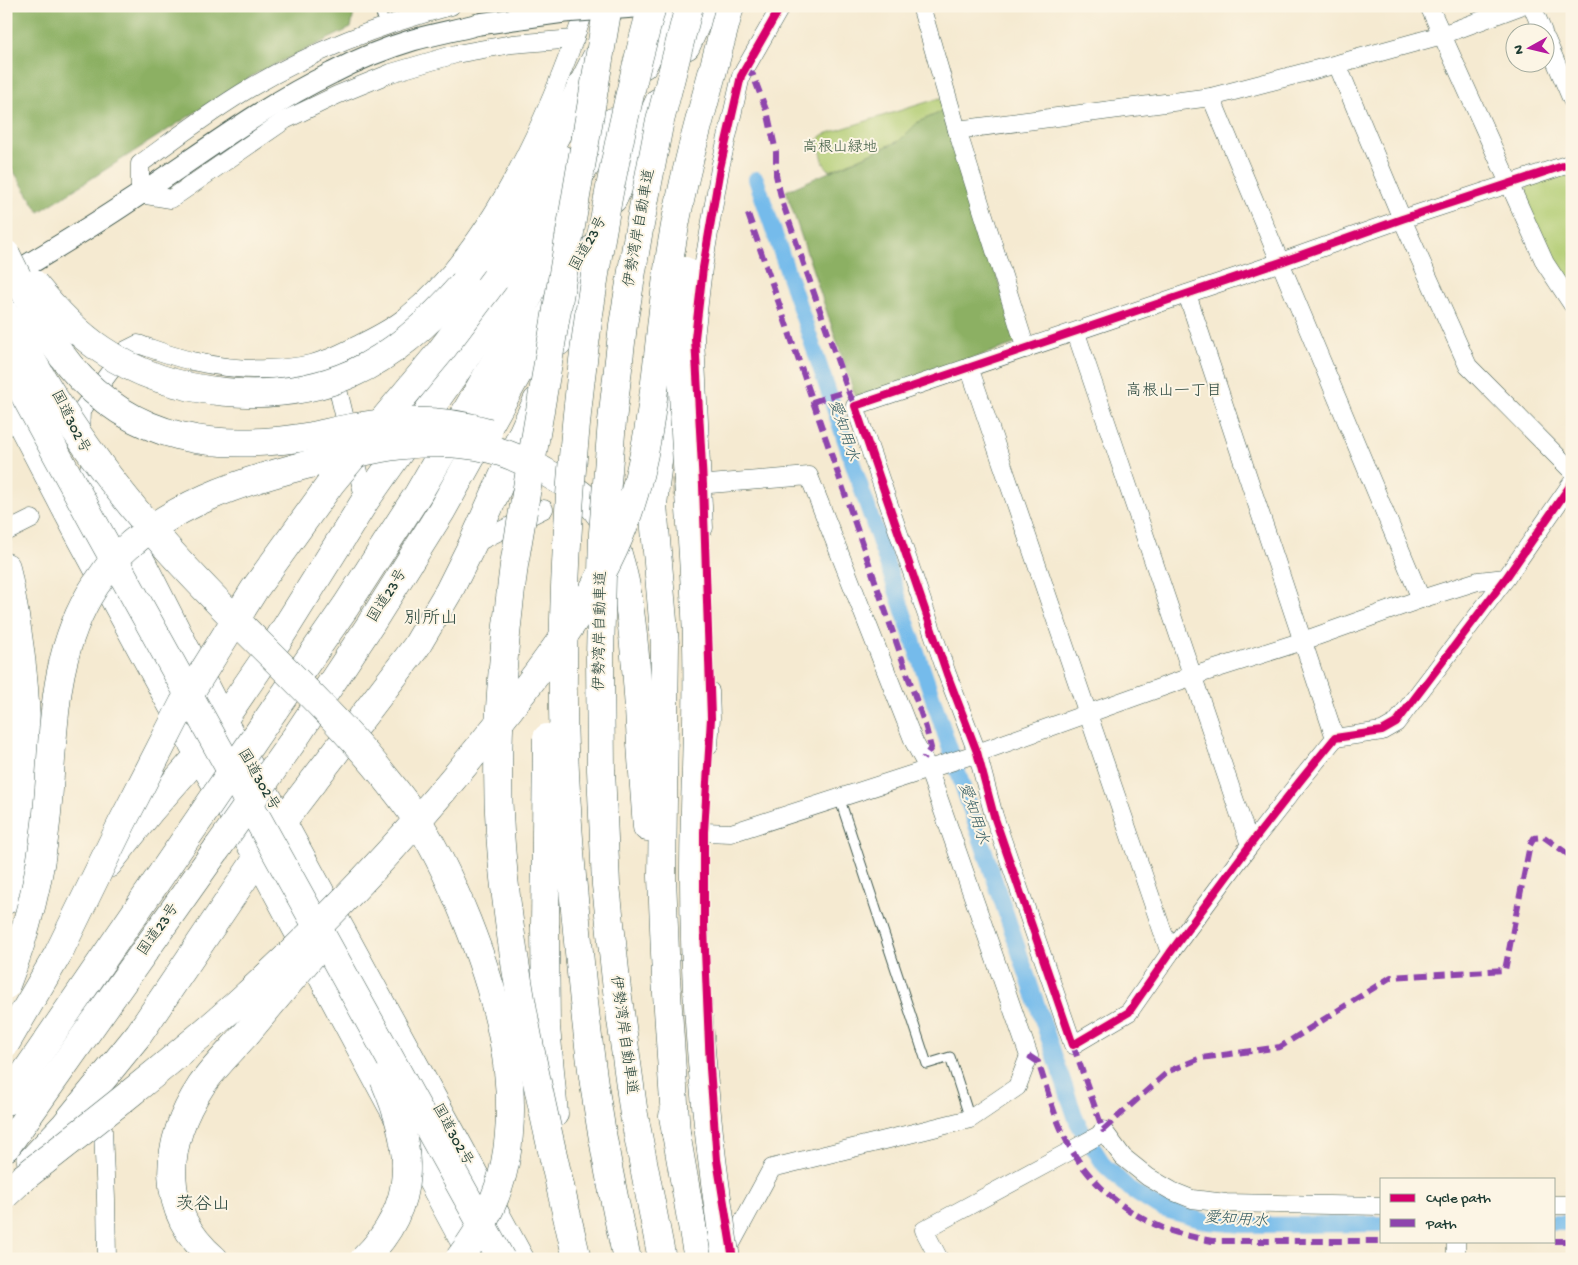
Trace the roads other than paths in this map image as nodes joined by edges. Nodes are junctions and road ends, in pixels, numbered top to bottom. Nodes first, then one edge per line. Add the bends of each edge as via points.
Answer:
1 (380, 6) edge
2 (451, 6) edge
3 (586, 6) edge
4 (651, 6) edge
5 (673, 6) edge
6 (689, 6) edge
7 (704, 6) edge
8 (730, 6) edge
9 (742, 6) edge
10 (781, 6) edge
11 (920, 6) edge
12 (1429, 6) edge
13 (1520, 6) edge
14 (1532, 6) edge
15 (613, 12) edge
16 (1539, 22) edge
17 (385, 27) junction
18 (1442, 35) junction
19 (575, 39) junction
20 (1556, 62) edge
21 (1337, 64) junction
22 (707, 94) junction
23 (1210, 97) junction
24 (1572, 100) edge
25 (613, 122) junction
26 (956, 130) junction
27 (1572, 163) edge
28 (1509, 184) junction
29 (140, 194) junction
30 (607, 211) junction
31 (1402, 219) junction
32 (6, 247) edge
33 (6, 254) edge
34 (1281, 262) junction
35 (6, 278) edge
36 (1187, 294) junction
37 (6, 296) edge
38 (1572, 304) edge
39 (6, 314) edge
40 (1076, 332) junction
41 (1026, 349) junction
42 (330, 359) junction
43 (6, 360) edge
44 (969, 367) junction
45 (6, 394) edge
46 (576, 416) junction
47 (80, 440) junction
48 (543, 462) junction
49 (1572, 470) edge
50 (1572, 483) edge
51 (700, 485) junction
52 (364, 501) junction
53 (544, 509) dead end
54 (32, 519) dead end
55 (6, 532) edge
56 (472, 545) junction
57 (6, 567) edge
58 (1506, 578) junction
59 (1421, 599) junction
60 (1303, 641) junction
61 (1193, 676) junction
62 (6, 694) edge
63 (1089, 713) junction
64 (222, 720) junction
65 (1336, 738) junction
66 (973, 754) junction
67 (199, 755) junction
68 (928, 768) junction
69 (6, 780) edge
70 (839, 797) junction
71 (426, 812) junction
72 (282, 822) junction
73 (704, 832) junction
74 (1250, 845) junction
75 (258, 857) junction
76 (296, 889) junction
77 (6, 900) edge
78 (1170, 953) junction
79 (6, 985) edge
80 (6, 1020) edge
81 (6, 1043) edge
82 (101, 1082) junction
83 (6, 1101) edge
84 (970, 1119) junction
85 (676, 1134) junction
86 (6, 1147) edge
87 (6, 1188) edge
88 (6, 1194) edge
89 (1556, 1205) edge
90 (1572, 1205) edge
91 (1380, 1206) edge
92 (1456, 1242) edge
93 (575, 1254) edge
94 (730, 1254) edge
95 (107, 1259) edge
96 (214, 1259) edge
97 (364, 1259) edge
98 (459, 1259) edge
99 (474, 1259) edge
100 (501, 1259) edge
101 (520, 1259) edge
102 (627, 1259) edge
103 (662, 1259) edge
104 (698, 1259) edge
105 (939, 1259) edge
106 (1456, 1259) edge

1 - 17 lane
2 - 17 street
3 - 19 street
4 - 29 street, bridge via 564,12 479,24 412,41 333,72 269,106
4 - 46 highway, bridge via 613,172 596,267
5 - 25 highway, 国道23号
6 - 103 highway, 伊勢湾岸自動車道, bridge via 659,124 623,325 604,524 600,657 606,876 616,990 634,1115
7 - 30 highway, 国道23号
8 - 22 highway, bridge
9 - 85 highway via 684,141 668,211 673,269 665,403 653,506 665,644 662,877
10 - 51 street via 740,76 720,168 694,338
11 - 26 street
12 - 18 street
13 - 18 street
14 - 16 street
15 - 32 highway, bridge via 563,124 485,255 444,307 390,351 352,373 298,389 258,393 207,390 154,376 102,351 80,334 60,315
15 - 81 highway, bridge via 554,176 538,211 469,315 331,483 254,590 183,704 58,954
15 - 93 highway, bridge via 514,565 500,738 500,830 510,932 529,1047
17 - 29 street via 303,61 250,88 200,121 140,164
18 - 21 street
18 - 28 street
19 - 29 street via 512,44 456,54 391,73 285,120 171,199
19 - 42 street via 520,166 480,233 440,283 405,317
20 - 24 street
21 - 23 street
21 - 31 street
22 - 71 highway, bridge via 671,246 644,458 624,525 589,597 556,645
22 - 94 highway, bridge via 690,209 682,358 697,644 694,877 697,991 704,1091
23 - 26 street
23 - 34 street
25 - 52 highway via 460,366
25 - 83 highway, 国道23号, bridge via 510,336 418,494 346,606
26 - 41 street
27 - 28 street
28 - 31 street
28 - 38 street via 1545,263
29 - 35 street
30 - 56 highway via 534,409
30 - 86 highway, 国道23号, bridge via 442,510 370,625 293,741
31 - 34 street
31 - 49 street via 1468,366
33 - 48 highway, bridge via 37,316 70,366 105,399 132,417 163,430 195,440 245,444 276,442 382,423 426,421 474,428 522,443
34 - 36 street
34 - 59 street
36 - 40 street
36 - 60 street
37 - 47 highway, 国道302号
39 - 98 highway, bridge via 60,407 129,502 199,582 374,764 412,813 451,883 477,948 497,1014 509,1077 510,1107 505,1165 497,1194 485,1220
40 - 41 street
40 - 61 street
41 - 44 street
42 - 47 street via 299,366 224,367 190,361 138,344 126,350 81,411
42 - 52 street
43 - 76 highway, bridge
44 - 63 street
44 - 66 street via 855,406
45 - 67 highway
46 - 93 highway, bridge via 555,545 548,706 545,918 546,1027 550,1073
46 - 102 highway, bridge via 563,674 569,844 594,1082
47 - 64 highway, 国道302号
48 - 79 highway, bridge via 465,444 418,443 358,453 289,470 215,494 164,519 119,554 90,593 68,641 56,698 40,861 26,924
48 - 85 highway via 568,472 584,490 610,534 626,588 636,672 662,1026
50 - 58 street
51 - 68 street via 809,476 914,742
51 - 73 street via 711,718
52 - 64 highway via 278,640
53 - 56 street
54 - 55 street
56 - 72 highway via 416,647
57 - 77 highway via 19,641 26,738 19,829
58 - 59 street via 1478,581
58 - 65 street via 1396,724 1382,731
59 - 60 street
60 - 61 street
60 - 65 street
61 - 63 street
61 - 74 street
62 - 69 street
63 - 66 street
63 - 78 street
64 - 67 highway
64 - 72 highway, 国道302号
65 - 74 street
66 - 68 street
66 - 78 street via 1073,1045 1129,1012
67 - 75 highway
67 - 80 highway via 107,867 69,920
68 - 70 street
68 - 84 street via 1029,1056 1017,1087
70 - 73 street via 731,833
70 - 84 lane via 927,1064 950,1057
71 - 88 highway, bridge via 362,881 242,999
71 - 96 highway, bridge via 340,922 215,1068 201,1086 185,1117 172,1157 175,1198 192,1235
72 - 75 highway
72 - 101 highway, 国道302号
73 - 94 street via 710,1068 717,1160
74 - 78 street
75 - 82 highway via 139,1034
75 - 99 highway
76 - 97 highway, bridge via 329,967 378,1064 398,1112 403,1134 404,1191 390,1228
76 - 100 highway, bridge
82 - 87 highway
82 - 95 street
84 - 94 street via 772,1168
85 - 104 highway
89 - 90 street
91 - 105 street via 1192,1200 1148,1177 1123,1157 1103,1130 924,1230
92 - 106 street

